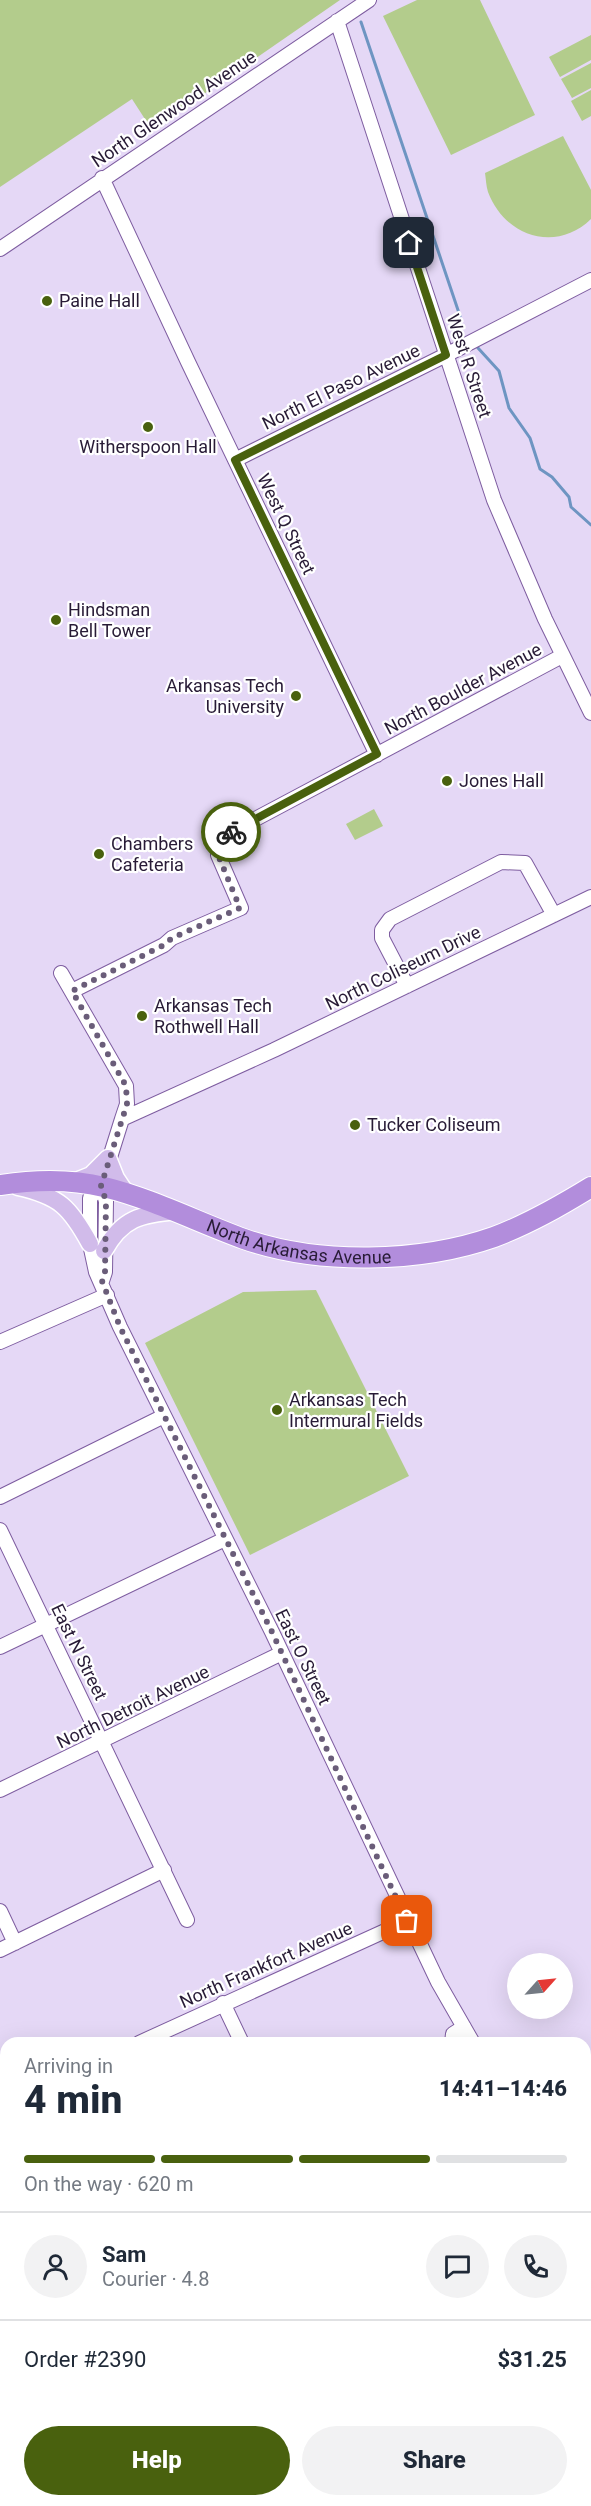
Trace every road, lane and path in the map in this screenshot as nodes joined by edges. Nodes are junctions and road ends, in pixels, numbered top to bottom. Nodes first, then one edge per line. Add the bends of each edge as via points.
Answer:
1 (369, 0) edge
2 (337, 21) junction
3 (102, 178) junction
4 (0, 249) edge
5 (591, 280) edge
6 (446, 355) junction
7 (235, 460) junction
8 (562, 656) junction
9 (591, 713) edge
10 (377, 754) junction
11 (591, 897) edge
12 (554, 915) junction
13 (61, 973) dead end
14 (406, 986) junction
15 (72, 991) junction
16 (122, 1119) junction
17 (108, 1158) junction
18 (71, 1183) junction
19 (3, 1184) edge
20 (101, 1186) junction
21 (591, 1187) edge
22 (126, 1193) junction
23 (177, 1211) junction
24 (97, 1247) junction
25 (107, 1295) junction
26 (0, 1342) edge
27 (164, 1416) junction
28 (0, 1497) edge
29 (0, 1530) edge
30 (225, 1539) junction
31 (46, 1625) junction
32 (0, 1647) edge
33 (282, 1653) junction
34 (102, 1743) junction
35 (0, 1790) edge
36 (164, 1870) junction
37 (0, 1911) edge
38 (187, 1920) dead end
39 (407, 1921) junction
40 (15, 1943) junction
41 (0, 1950) edge
42 (224, 2003) junction
43 (464, 2027) junction
44 (152, 2037) edge
45 (239, 2037) edge
46 (453, 2037) edge
47 (470, 2037) edge

1 - 2 street, North Glenwood Avenue
2 - 3 street, North Glenwood Avenue
2 - 6 street, West R Street
3 - 4 street, North Glenwood Avenue
3 - 7 street, West Q Street
5 - 6 street, North El Paso Avenue
6 - 7 street, North El Paso Avenue
6 - 8 street, West R Street via 498,511
7 - 10 street, West Q Street
8 - 9 street, West R Street
8 - 10 street, North Boulder Avenue
10 - 15 street, North Boulder Avenue via 223,838 218,855 240,908 172,938
11 - 12 street, North Coliseum Drive
12 - 14 street, North Coliseum Drive
12 - 14 street via 525,863 501,862 390,919 382,930 382,938
13 - 15 street, East O Street
14 - 16 street, North Coliseum Drive
15 - 16 street, East O Street via 126,1086 127,1104
16 - 17 street, East O Street
17 - 18 main road via 91,1175
17 - 20 street, East O Street
17 - 22 main road
18 - 19 highway, North Arkansas Avenue
18 - 20 highway, North Arkansas Avenue
19 - 24 main road via 52,1196 65,1205
20 - 22 highway, North Arkansas Avenue
20 - 24 street, East O Street via 90,1198
21 - 23 highway, North Arkansas Avenue via 545,1215 493,1237 442,1250 390,1257 336,1257 283,1250
22 - 23 highway, North Arkansas Avenue
23 - 24 main road via 133,1219
24 - 25 street, East O Street via 96,1272
25 - 26 street
25 - 27 street, East O Street
27 - 28 street
27 - 30 street, East O Street
29 - 31 street, East N Street
30 - 31 street
30 - 33 street, East O Street
31 - 32 street
31 - 34 street, East N Street
33 - 34 street, North Detroit Avenue
33 - 39 street, East O Street
34 - 35 street, North Detroit Avenue
34 - 36 street, East N Street
36 - 38 street, East N Street
36 - 40 street
37 - 40 street
39 - 42 street, North Frankfort Avenue
39 - 43 street, East O Street
40 - 41 street
42 - 44 street, North Frankfort Avenue
42 - 45 street
43 - 46 street
43 - 47 street, East O Street

